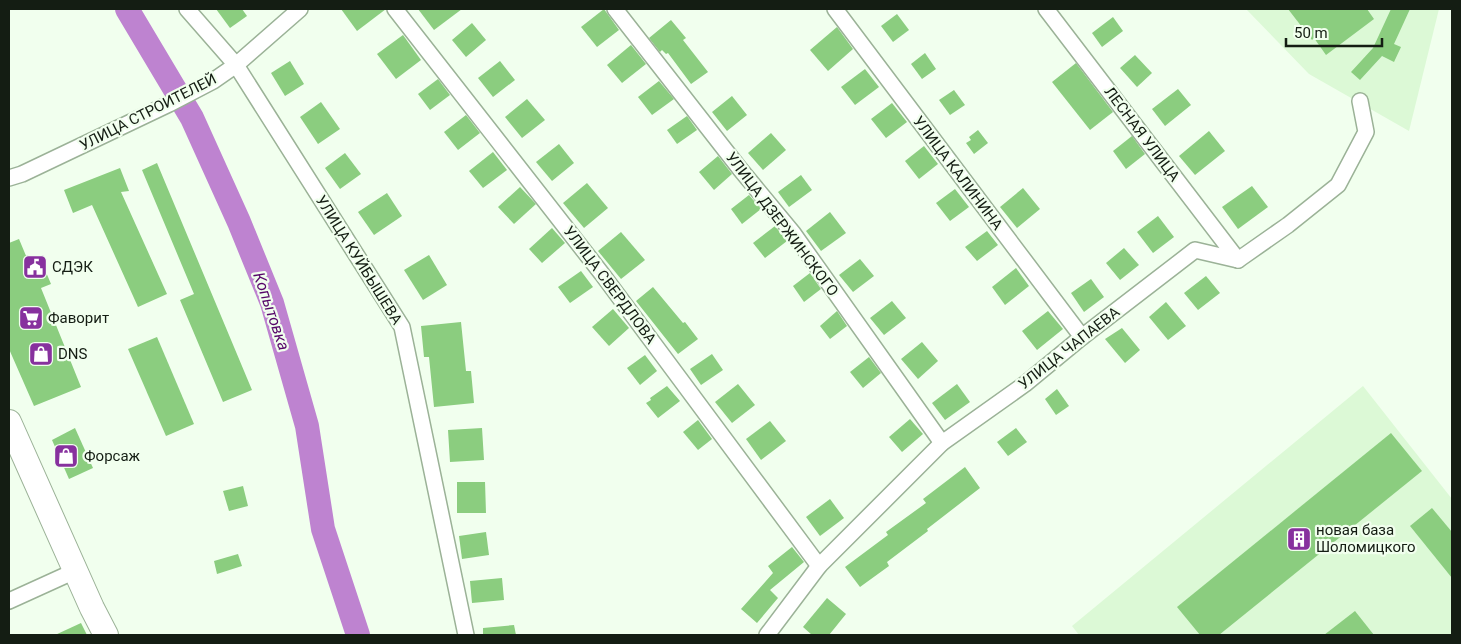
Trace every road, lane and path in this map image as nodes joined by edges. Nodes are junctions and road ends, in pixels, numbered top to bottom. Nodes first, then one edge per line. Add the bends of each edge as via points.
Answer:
1 (187, 9) edge
2 (300, 9) edge
3 (396, 9) edge
4 (615, 9) edge
5 (834, 9) edge
6 (1046, 9) edge
7 (236, 65) junction
8 (1360, 102) dead end
9 (9, 178) edge
10 (1238, 260) junction
11 (1082, 337) junction
12 (9, 422) edge
13 (942, 444) junction
14 (819, 566) junction
15 (75, 571) junction
16 (9, 601) edge
17 (106, 635) edge
18 (466, 635) edge
19 (767, 635) edge

1 - 7 street, УЛИЦА КУЙБЫШЕВА
2 - 7 street, УЛИЦА СТРОИТЕЛЕЙ
3 - 14 street, УЛИЦА СВЕРДЛОВА via 602,274
4 - 13 street, УЛИЦА ДЗЕРЖИНСКОГО via 793,233
5 - 11 street, УЛИЦА КАЛИНИНА
6 - 10 street, ЛЕСНАЯ УЛИЦА
7 - 9 street, УЛИЦА СТРОИТЕЛЕЙ via 169,104
7 - 18 street, УЛИЦА КУЙБЫШЕВА via 402,327
8 - 10 street via 1366,132 1338,185
10 - 11 street, УЛИЦА ЧАПАЕВА via 1195,250
11 - 13 street, УЛИЦА ЧАПАЕВА via 1025,384
12 - 15 main road
13 - 14 street, УЛИЦА ЧАПАЕВА
14 - 19 street, УЛИЦА ЧАПАЕВА
15 - 16 street
15 - 17 main road

